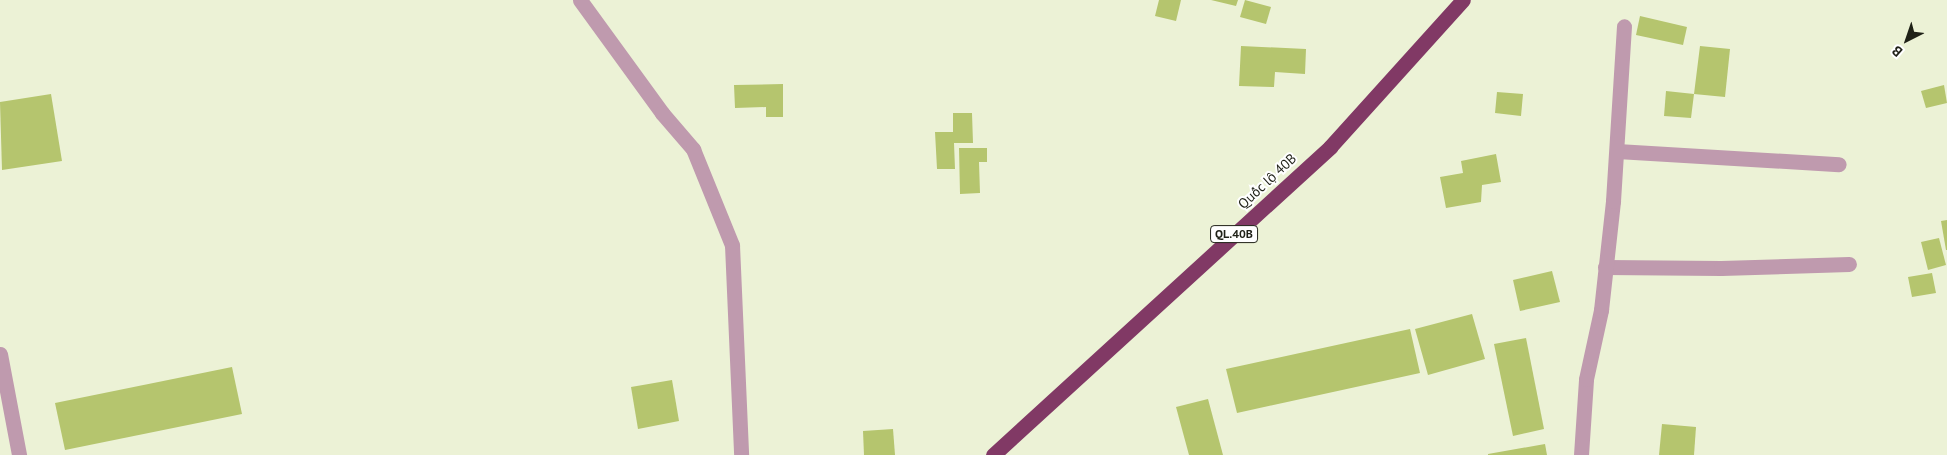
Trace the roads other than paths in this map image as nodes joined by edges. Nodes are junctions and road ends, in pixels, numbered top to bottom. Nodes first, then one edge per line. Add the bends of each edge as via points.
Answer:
1 (580, 0) edge
2 (1463, 0) edge
3 (1624, 26) dead end
4 (1617, 151) junction
5 (1839, 164) dead end
6 (1849, 264) dead end
7 (1606, 267) junction
8 (0, 354) edge
9 (19, 455) edge
10 (741, 455) edge
11 (993, 455) edge
12 (1581, 455) edge

1 - 10 street via 662,113 693,149 732,245
2 - 11 highway, Quốc lộ 40B / QL.40B via 1330,146
3 - 4 street
4 - 5 street
4 - 7 street
6 - 7 street
7 - 12 street via 1586,379
8 - 9 street

